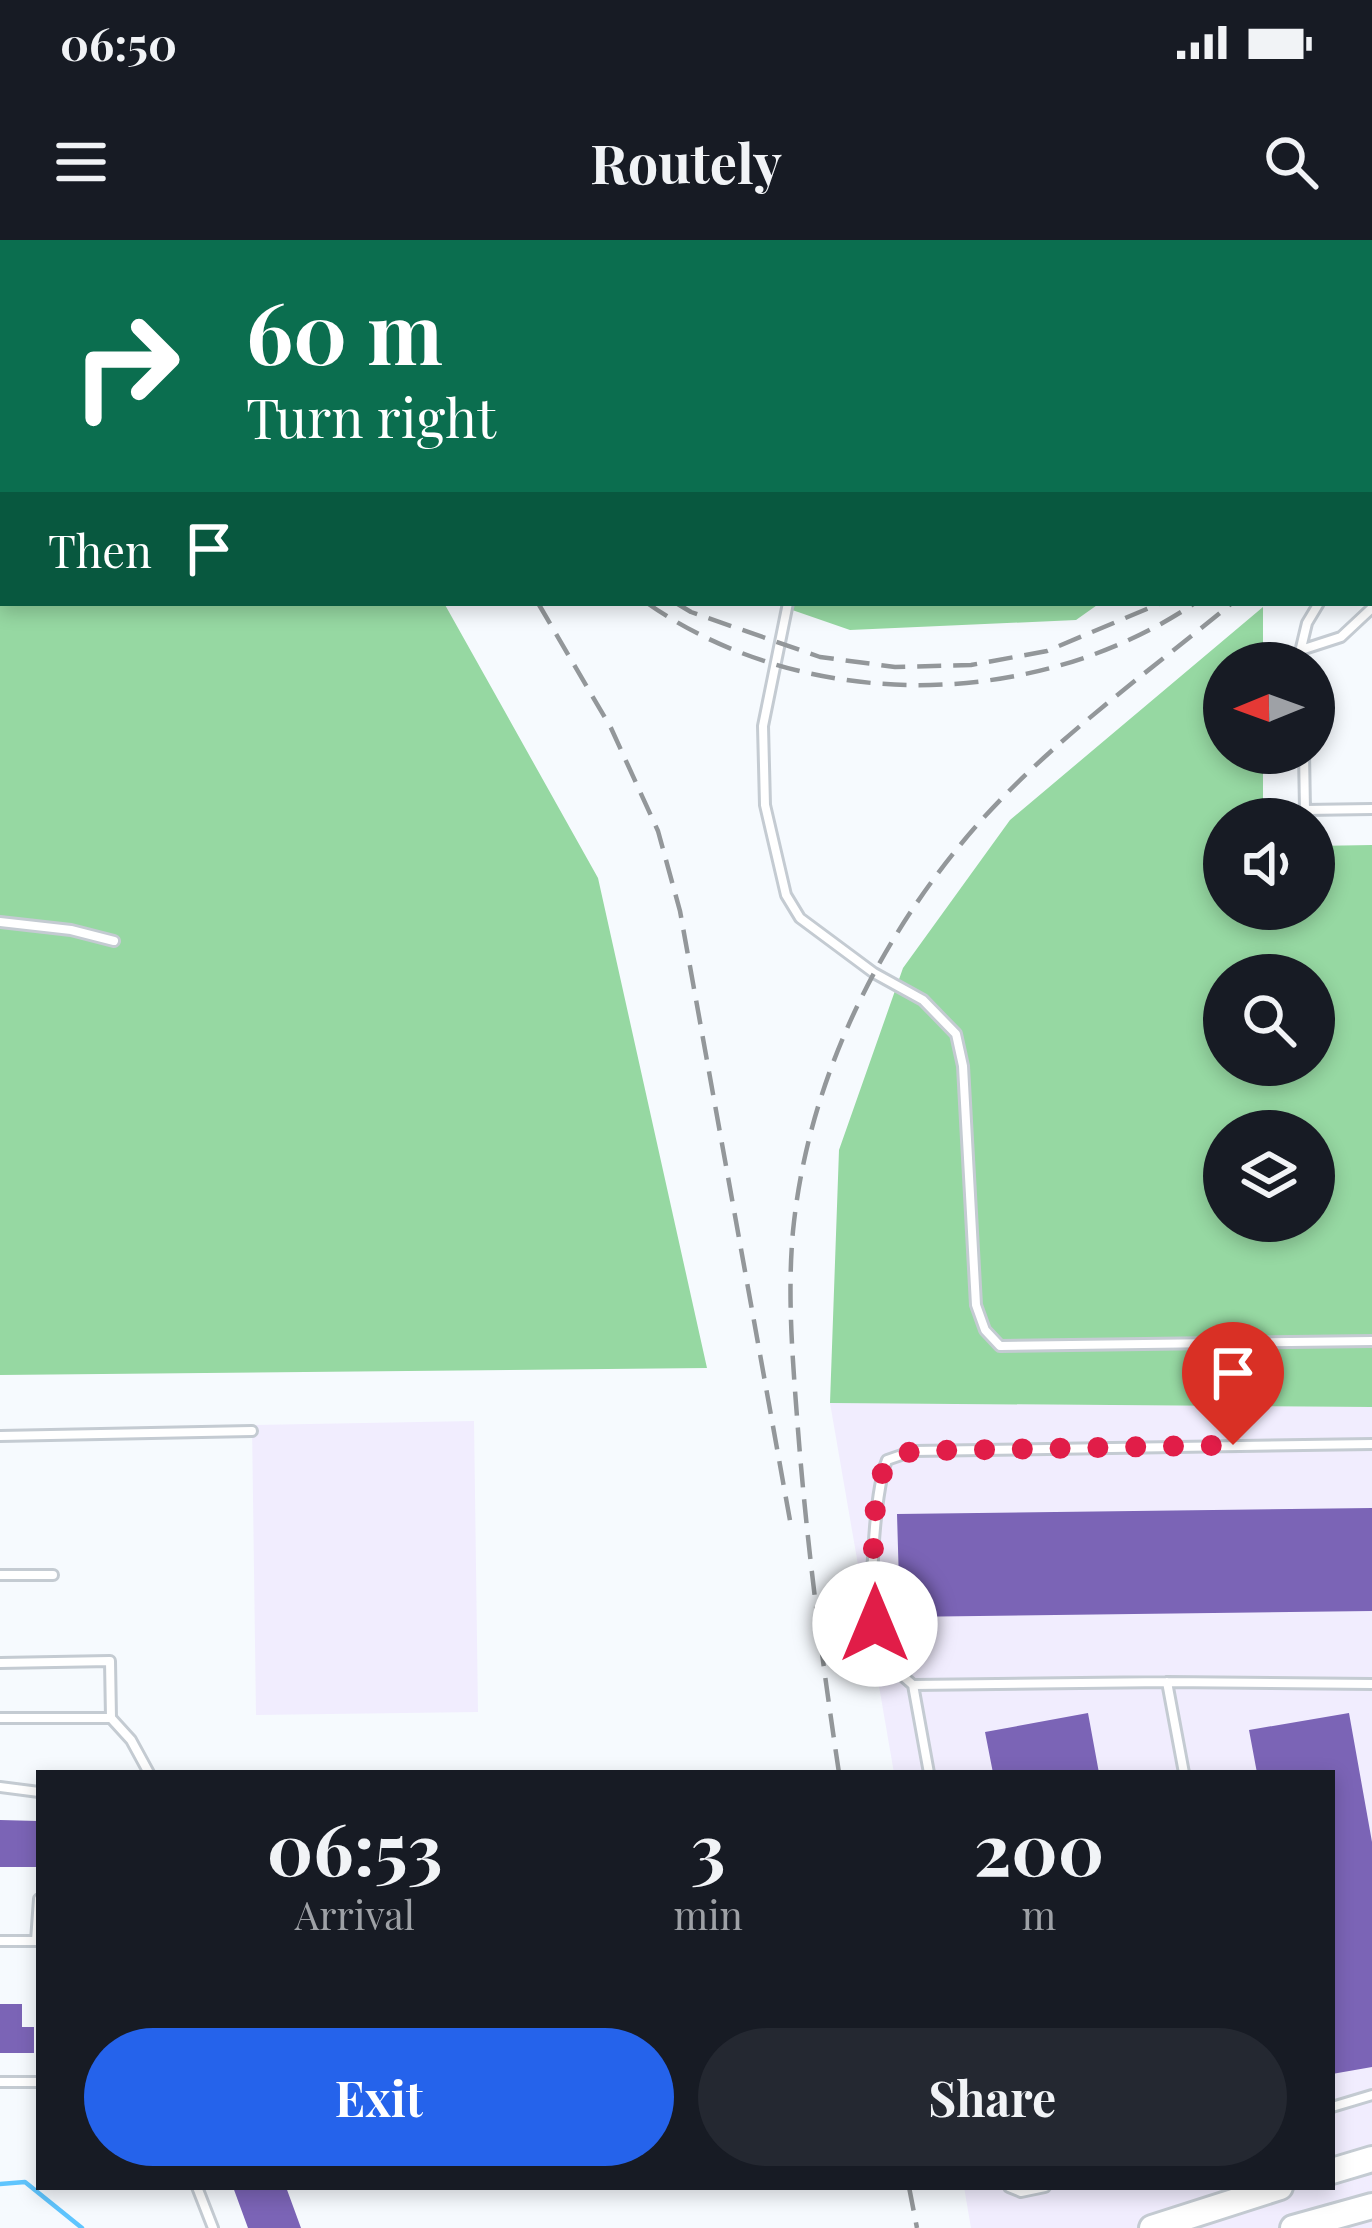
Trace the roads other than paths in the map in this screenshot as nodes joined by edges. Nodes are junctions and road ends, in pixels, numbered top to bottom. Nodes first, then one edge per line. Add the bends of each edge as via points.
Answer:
1 (787, 606) edge
2 (1317, 606) edge
3 (1372, 608) edge
4 (1303, 642) edge
5 (1326, 642) edge
6 (1304, 774) edge
7 (1372, 809) edge
8 (0, 922) edge
9 (114, 940) dead end
10 (1372, 1341) edge
11 (252, 1430) dead end
12 (0, 1436) edge
13 (1372, 1444) edge
14 (0, 1575) edge
15 (53, 1575) dead end
16 (0, 1663) edge
17 (1167, 1682) junction
18 (913, 1684) junction
19 (1372, 1684) edge
20 (0, 1718) edge
21 (111, 1718) junction
22 (147, 1770) edge
23 (928, 1770) edge
24 (1183, 1770) edge
25 (0, 1787) edge
26 (36, 1792) edge
27 (0, 1941) edge
28 (36, 1941) edge
29 (36, 2081) edge
30 (0, 2082) edge
31 (1372, 2095) edge
32 (1335, 2106) edge
33 (1372, 2159) edge
34 (1335, 2170) edge
35 (197, 2190) edge
36 (1265, 2190) edge
37 (1361, 2215) edge
38 (213, 2228) edge
39 (1152, 2228) edge
40 (1293, 2228) edge

1 - 10 lane via 763,726 765,805 785,895 800,918 922,1000 956,1034 976,1305 985,1330 1000,1346
2 - 4 lane
3 - 5 lane
6 - 7 lane via 1305,810
8 - 9 lane
11 - 12 lane
13 - 18 lane via 913,1451 887,1460 874,1532 875,1624 891,1666
14 - 15 lane
16 - 21 lane via 110,1661
17 - 18 lane
17 - 19 lane
17 - 24 lane
18 - 23 lane
20 - 21 lane
21 - 22 lane
25 - 26 lane
27 - 28 lane
29 - 30 lane
31 - 32 lane
33 - 34 main road
35 - 38 lane
36 - 39 main road
37 - 40 main road

